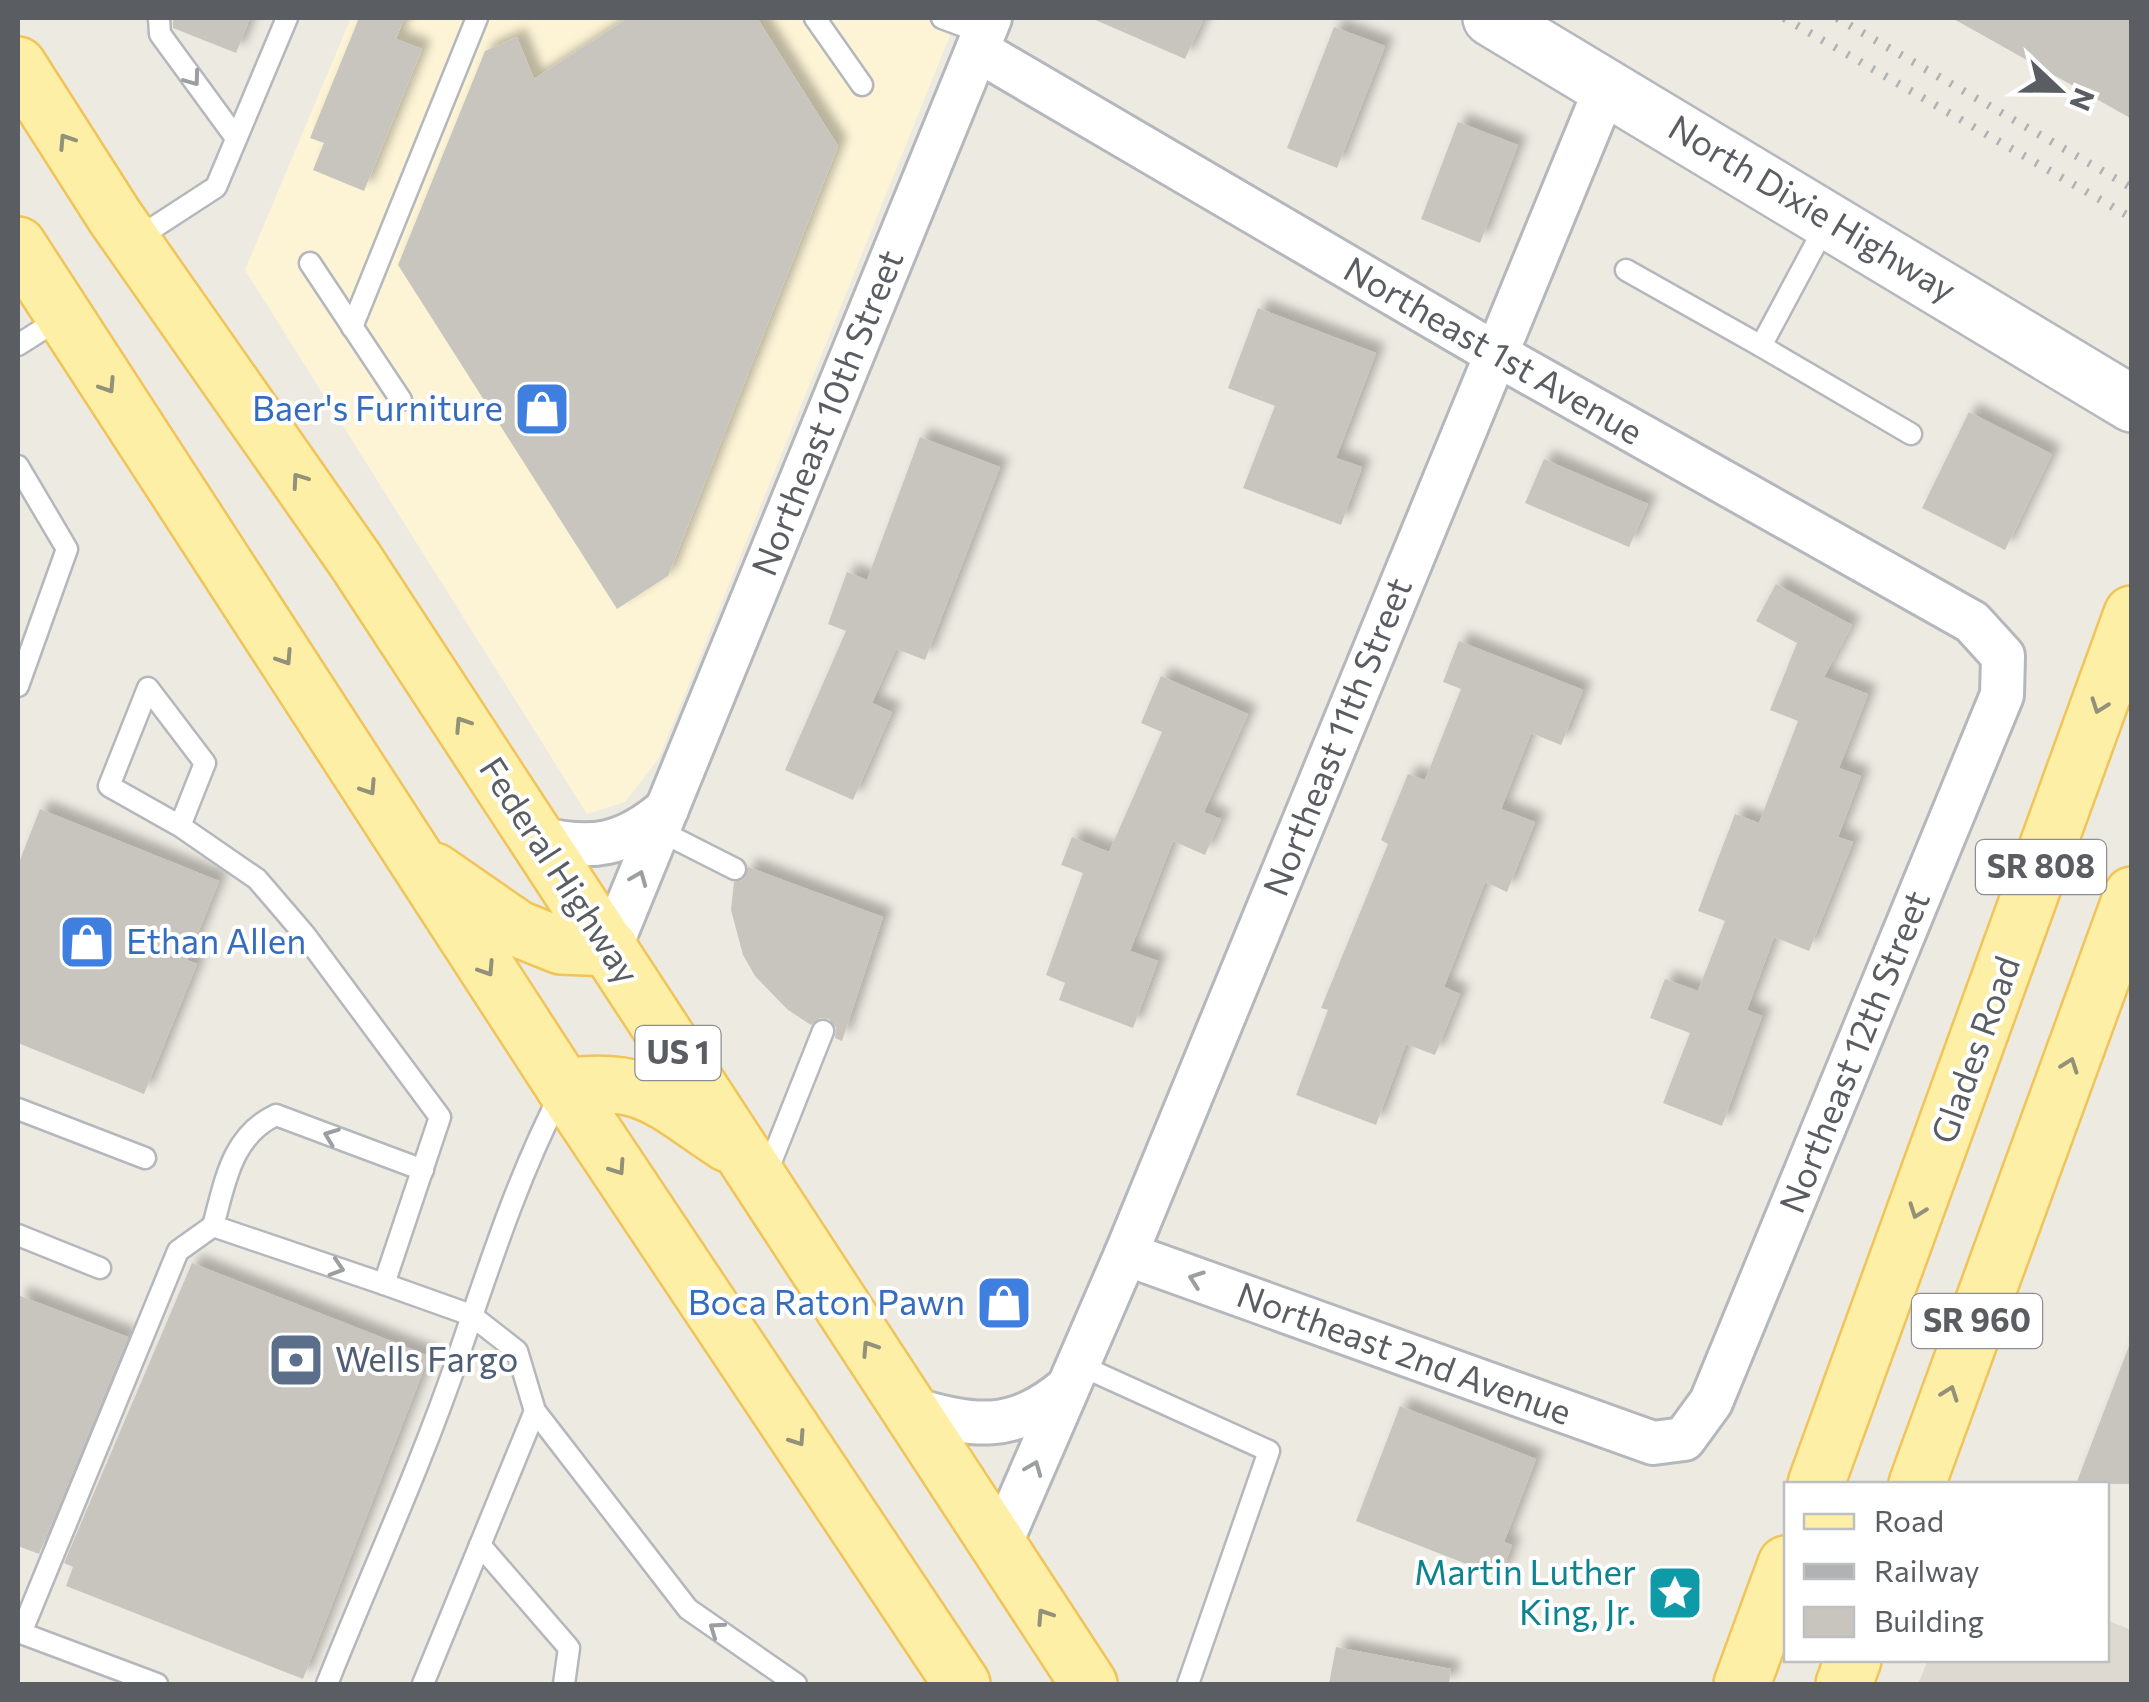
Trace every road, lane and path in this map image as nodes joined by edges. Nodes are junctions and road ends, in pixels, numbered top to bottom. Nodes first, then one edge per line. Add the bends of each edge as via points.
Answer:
1 (159, 18) edge
2 (287, 18) edge
3 (477, 18) edge
4 (816, 18) edge
5 (942, 18) edge
6 (1491, 18) edge
7 (983, 34) edge
8 (18, 65) edge
9 (862, 84) dead end
10 (1607, 84) junction
11 (236, 138) junction
12 (1829, 219) junction
13 (132, 242) junction
14 (18, 245) edge
15 (310, 263) dead end
16 (1626, 270) dead end
17 (63, 316) junction
18 (352, 327) junction
19 (18, 345) edge
20 (1761, 346) junction
21 (1496, 354) junction
22 (401, 400) dead end
23 (2132, 404) edge
24 (1911, 434) dead end
25 (18, 466) edge
26 (2132, 614) edge
27 (2003, 656) joint
28 (18, 686) edge
29 (662, 819) junction
30 (180, 826) junction
31 (537, 838) junction
32 (415, 858) junction
33 (735, 869) dead end
34 (2132, 895) edge
35 (610, 948) junction
36 (823, 1031) dead end
37 (564, 1087) junction
38 (18, 1109) edge
39 (2037, 1157) joint
40 (145, 1158) dead end
41 (752, 1168) junction
42 (422, 1170) junction
43 (212, 1226) junction
44 (18, 1235) edge
45 (1126, 1254) junction
46 (100, 1268) dead end
47 (384, 1284) junction
48 (471, 1315) junction
49 (1072, 1376) junction
50 (908, 1408) junction
51 (535, 1412) junction
52 (1684, 1439) joint
53 (1817, 1482) edge
54 (1918, 1482) edge
55 (480, 1545) junction
56 (999, 1547) junction
57 (1784, 1569) edge
58 (19, 1632) edge
59 (156, 1684) edge
60 (327, 1684) edge
61 (423, 1684) edge
62 (564, 1684) edge
63 (796, 1684) edge
64 (962, 1684) edge
65 (1089, 1684) edge
66 (1188, 1684) edge
67 (1742, 1684) edge

1 -> 11 lane via 160,34
2 - 11 lane
3 - 18 lane
4 - 9 lane
5 - 7 lane
6 - 10 main road, North Dixie Highway
7 - 21 street, Northeast 1st Avenue
7 - 29 street, Northeast 10th Street
13 -> 8 main road, Federal Highway / US 1
10 - 12 main road, North Dixie Highway
10 - 21 street, Northeast 11th Street
11 - 13 lane via 216,188
12 - 20 lane
12 - 23 main road, North Dixie Highway
31 -> 13 main road, Federal Highway / US 1 via 355,560
14 - 17 main road
15 - 18 lane
16 - 20 lane
17 - 19 lane
17 -> 32 main road
18 - 22 lane
20 - 24 lane
21 - 27 street, Northeast 1st Avenue via 1972,622
21 - 45 street, Northeast 11th Street
25 - 28 lane via 67,549
26 -> 53 main road, Glades Road / SR 808
27 - 52 street, Northeast 12th Street via 2002,694 1711,1402
29 - 31 street via 607,843
29 - 33 lane
35 -> 29 street, Northeast 10th Street
30 - 30 lane via 205,763 148,688 109,786
30 - 42 lane via 257,879 440,1117
31 - 35 main road, Federal Highway / US 1
32 - 35 main road via 518,928 561,946
32 -> 37 main road
39 -> 34 main road, SR 808
35 - 41 main road, Federal Highway / US 1
36 - 41 lane
37 - 41 main road via 607,1080 639,1086
37 - 48 lane
37 -> 64 main road
38 - 40 lane
54 -> 39 main road, SR 960
50 -> 41 main road, Federal Highway / US 1
42 -> 43 lane via 276,1115 255,1125 234,1154
42 - 47 lane
43 -> 47 lane
43 - 58 lane via 178,1251
44 - 46 lane
45 - 49 street, Northeast 11th Street
52 -> 45 street, Northeast 2nd Avenue via 1653,1444
47 - 48 lane
48 - 51 lane via 517,1351
48 - 60 lane
49 - 50 street via 1041,1410 1012,1422 946,1419
56 -> 49 street, Northeast 11th Street
49 - 66 lane via 1269,1452
50 - 56 main road, Federal Highway / US 1
51 - 55 lane
63 -> 51 lane via 688,1609
55 - 61 lane
55 - 62 lane via 569,1648
65 -> 56 main road, Federal Highway / US 1
57 - 67 main road
58 - 59 lane

